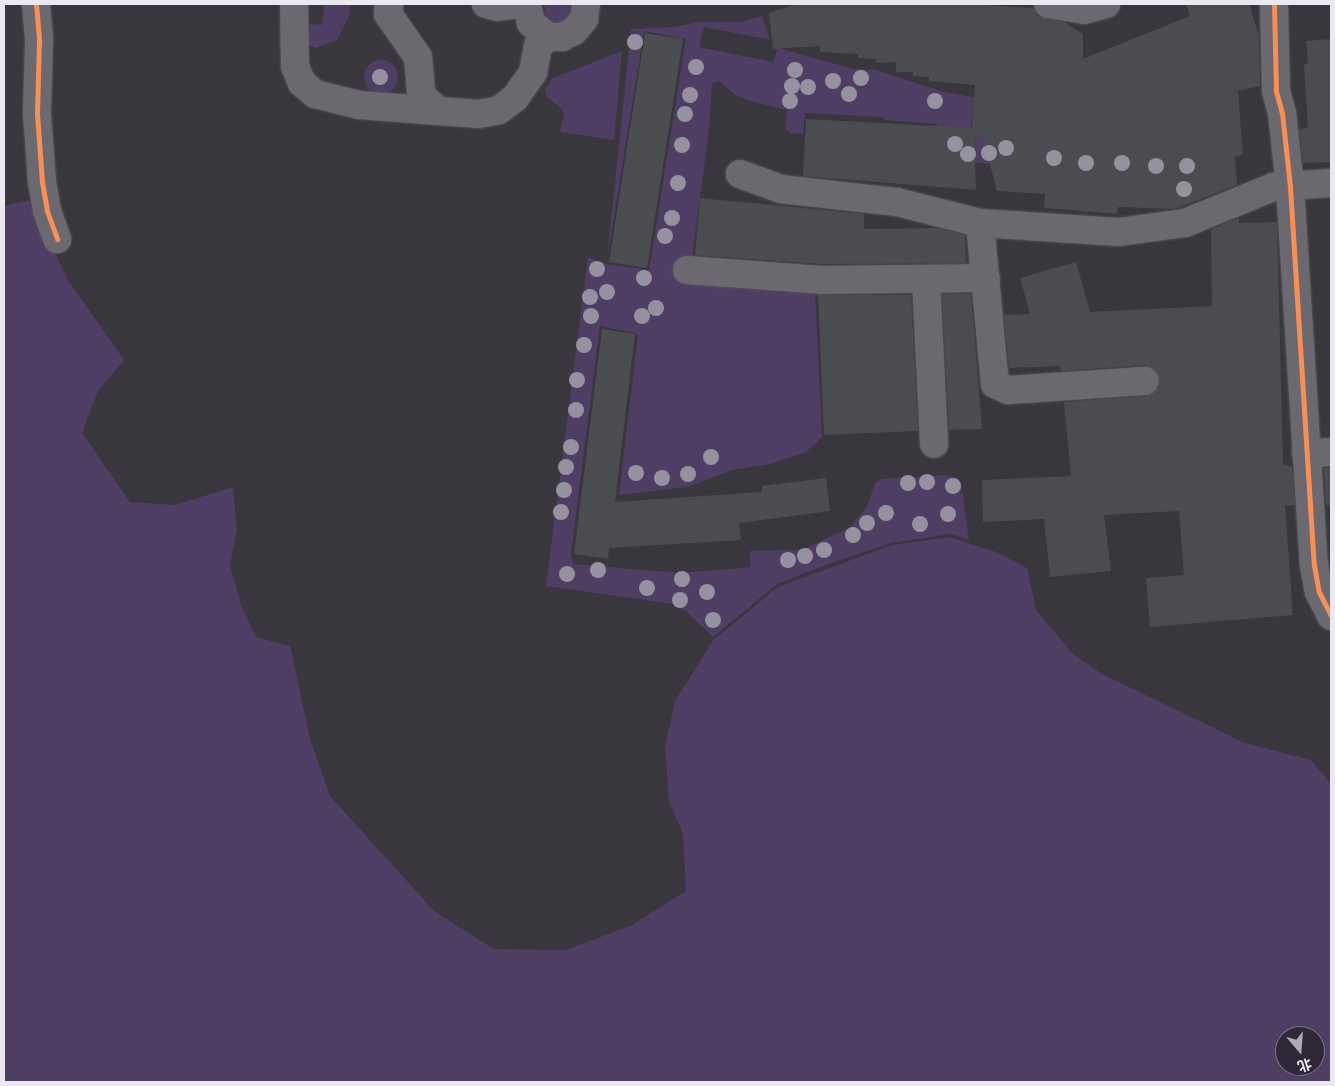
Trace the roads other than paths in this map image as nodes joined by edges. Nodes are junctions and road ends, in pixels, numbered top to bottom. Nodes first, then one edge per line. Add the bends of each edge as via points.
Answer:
1 (36, 4) edge
2 (294, 4) edge
3 (389, 4) edge
4 (486, 4) edge
5 (518, 4) edge
6 (527, 4) edge
7 (586, 4) edge
8 (1048, 4) edge
9 (1106, 4) edge
10 (1274, 4) edge
11 (548, 37) junction
12 (438, 111) junction
13 (740, 174) dead end
14 (1331, 184) edge
15 (1290, 186) junction
16 (980, 223) junction
17 (57, 239) dead end
18 (687, 270) dead end
19 (986, 278) junction
20 (926, 279) junction
21 (1144, 381) dead end
22 (934, 444) dead end
23 (1319, 452) edge
24 (1331, 616) edge

1 - 17 street via 39,41 37,114 42,182 47,211
2 - 12 street via 295,66 302,83 315,94 359,105
3 - 12 street via 388,14 418,57 421,95
4 - 5 street via 503,8
6 - 11 street via 531,23
7 - 11 street via 584,19 574,32 562,37
8 - 9 street via 1084,10
10 - 15 street via 1276,91 1282,112
11 - 12 street via 538,46 533,72 499,110 478,114
13 - 16 street via 781,189 897,202
14 - 15 street
15 - 16 street via 1273,187 1213,214 1153,230 1119,232
15 - 23 street
16 - 19 street
18 - 20 street via 822,280
19 - 20 street
19 - 21 street via 992,378 1000,388
20 - 22 street
23 - 24 street via 1314,565 1319,592

